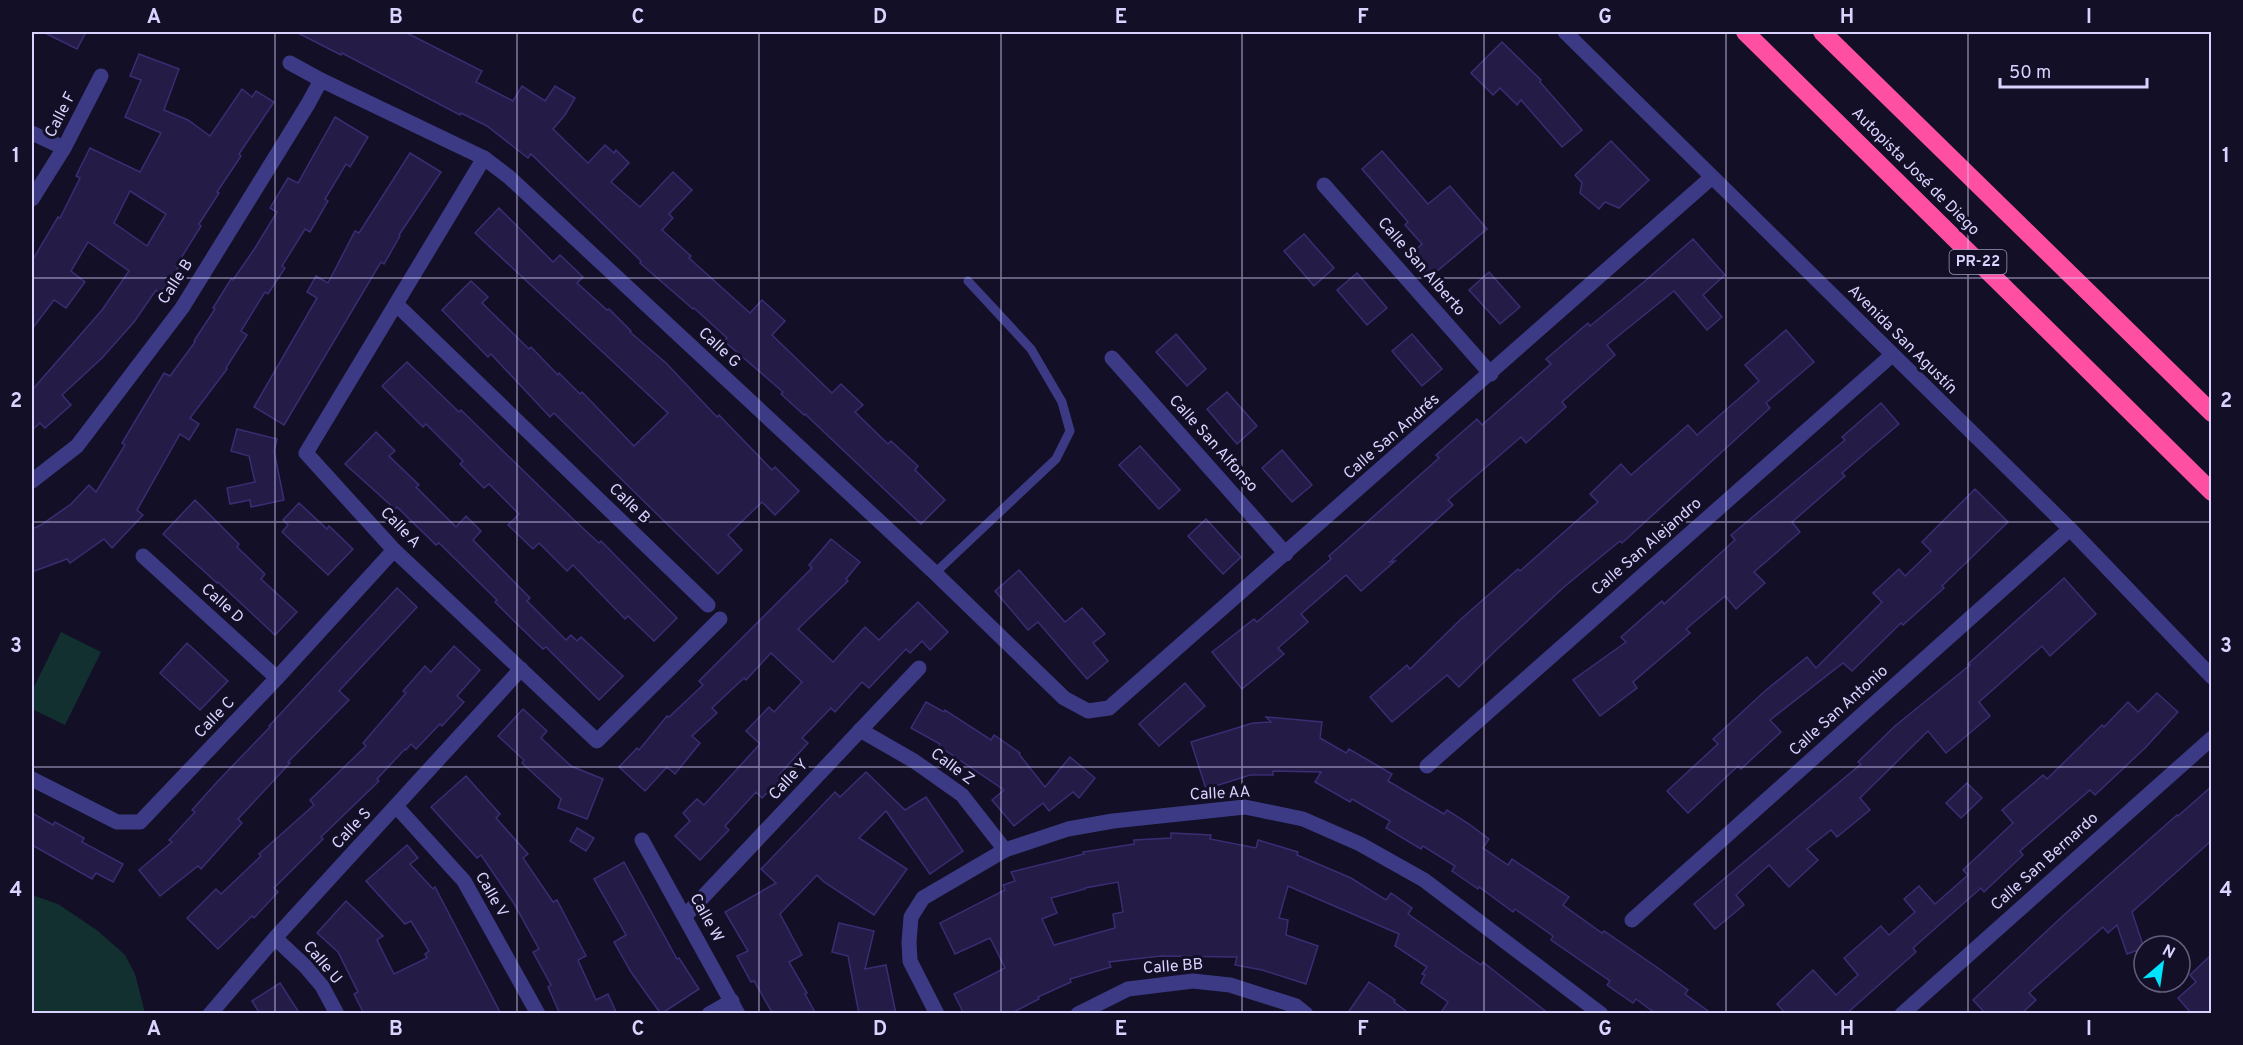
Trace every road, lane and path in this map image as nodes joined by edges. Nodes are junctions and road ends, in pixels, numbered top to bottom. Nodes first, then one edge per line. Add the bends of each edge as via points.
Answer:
1 (1565, 32) edge
2 (1745, 32) edge
3 (1822, 32) edge
4 (290, 63) dead end
5 (101, 76) dead end
6 (321, 80) junction
7 (32, 133) edge
8 (64, 148) junction
9 (484, 158) junction
10 (1712, 177) junction
11 (1324, 185) dead end
12 (32, 199) edge
13 (968, 281) dead end
14 (396, 304) junction
15 (1892, 356) junction
16 (1112, 358) dead end
17 (1491, 374) junction
18 (2211, 413) edge
19 (32, 481) edge
20 (2211, 492) edge
21 (2070, 529) junction
22 (394, 550) junction
23 (1286, 554) junction
24 (143, 556) dead end
25 (935, 573) junction
26 (708, 605) dead end
27 (720, 619) dead end
28 (919, 668) dead end
29 (521, 669) junction
30 (2211, 677) edge
31 (277, 678) junction
32 (1088, 711) joint
33 (860, 730) junction
34 (2211, 738) edge
35 (1427, 766) dead end
36 (32, 779) edge
37 (396, 806) junction
38 (642, 840) dead end
39 (1005, 850) junction
40 (685, 916) junction
41 (1632, 920) dead end
42 (275, 938) junction
43 (735, 1007) edge
44 (210, 1014) edge
45 (337, 1014) edge
46 (538, 1014) edge
47 (709, 1014) edge
48 (937, 1014) edge
49 (1078, 1014) edge
50 (1306, 1014) edge
51 (1601, 1014) edge
52 (1902, 1014) edge

1 - 10 street, Avenida San Agustín
2 - 20 highway, Autopista José de Diego / PR-22
3 - 18 highway, Autopista José de Diego
4 - 6 street, Calle G
5 - 8 street, Calle F
6 - 9 street, Calle G
6 - 19 street, Calle B via 182,308 77,446
7 - 8 street
8 - 12 street, Calle F
9 - 14 street, Calle A
9 - 25 street, Calle G via 518,185
10 - 15 street, Avenida San Agustín
10 - 17 street, Calle San Andrés
11 - 17 street, Calle San Alberto
13 - 25 lane via 1031,350 1062,402 1070,431 1056,459
14 - 22 street, Calle A via 306,453
14 - 26 street, Calle B
15 - 21 street, Avenida San Agustín
15 - 35 street, Calle San Alejandro
16 - 23 street, Calle San Alfonso
17 - 23 street, Calle San Andrés
21 - 30 street, Avenida San Agustín
21 - 41 street, Calle San Antonio
22 - 29 street, Calle A
22 - 31 street, Calle C
23 - 32 street, Calle San Andrés via 1109,708
24 - 31 street, Calle D
25 - 32 street, Calle G via 1064,698
27 - 29 street, Calle A via 597,741
28 - 33 street, Calle Y
29 - 37 street, Calle S
31 - 36 street, Calle C via 140,822 117,822
33 - 39 street, Calle Z via 962,795
33 - 40 street, Calle Y
34 - 52 street, Calle San Bernardo
37 - 42 street, Calle S
37 - 46 street, Calle V via 464,881
38 - 40 street, Calle W
39 - 48 street, Calle AA via 923,897 911,917 910,961
39 - 51 street, Calle AA via 1068,829 1245,807 1303,819 1360,844 1424,880
40 - 43 street, Calle W
42 - 44 street, Calle S
42 - 45 street, Calle U via 322,986
43 - 47 street
49 - 50 street, Calle BB via 1128,989 1193,981 1230,985 1296,1006

